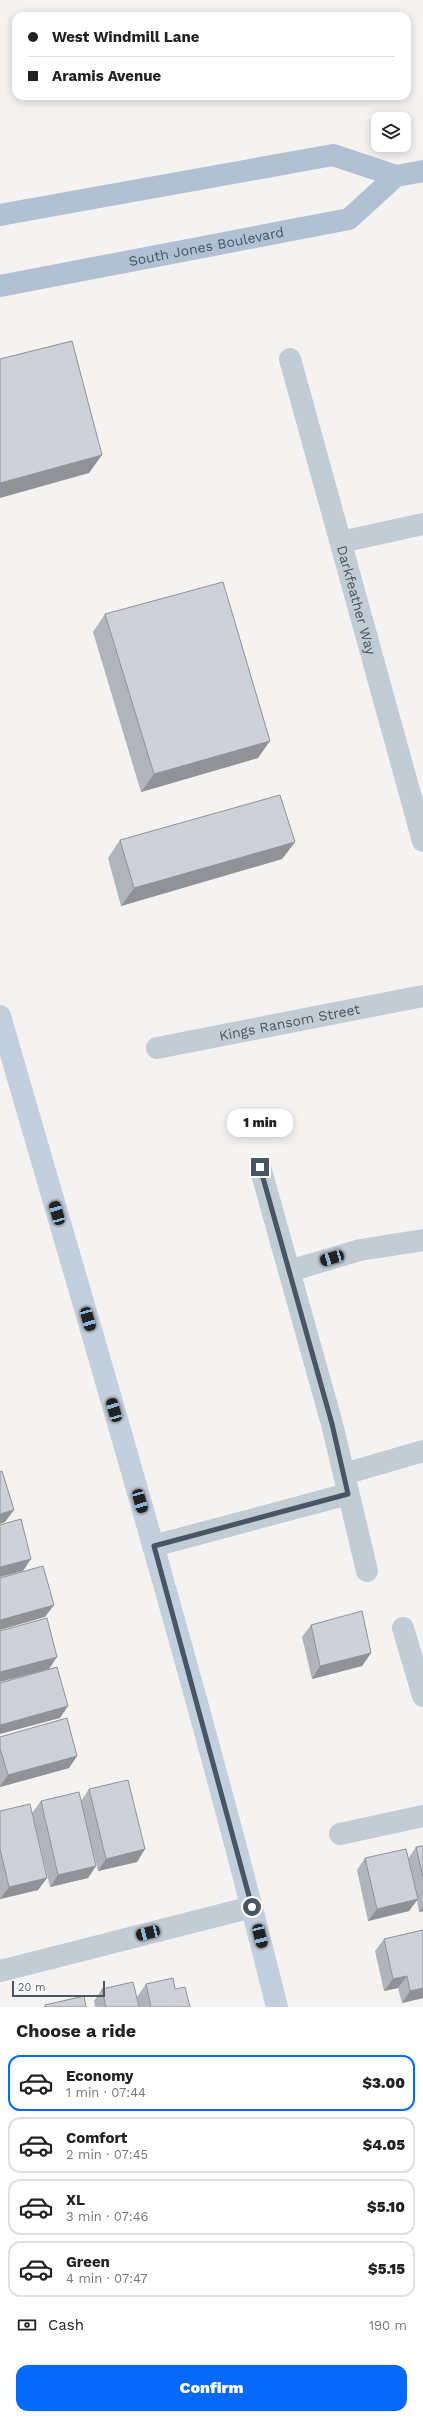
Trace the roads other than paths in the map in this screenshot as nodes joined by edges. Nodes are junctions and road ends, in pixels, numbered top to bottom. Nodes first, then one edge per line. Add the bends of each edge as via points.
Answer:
1 (423, 171) edge
2 (396, 176) junction
3 (0, 215) edge
4 (0, 286) edge
5 (290, 358) dead end
6 (423, 524) edge
7 (341, 542) junction
8 (423, 841) edge
9 (423, 996) edge
10 (0, 1016) edge
11 (157, 1048) dead end
12 (260, 1167) dead end
13 (423, 1240) edge
14 (289, 1271) junction
15 (423, 1451) edge
16 (346, 1484) junction
17 (154, 1546) junction
18 (367, 1570) dead end
19 (403, 1628) dead end
20 (423, 1696) edge
21 (423, 1816) edge
22 (340, 1834) dead end
23 (252, 1907) junction
24 (0, 1970) edge
25 (277, 2007) edge

1 - 2 main road
2 - 3 main road via 333,155
2 - 4 main road, South Jones Boulevard via 349,219
5 - 7 street, Darkfeather Way
6 - 7 street
7 - 8 street, Darkfeather Way
9 - 11 street, Kings Ransom Street
10 - 17 street
12 - 14 street
13 - 14 street via 360,1250
14 - 16 street
15 - 16 street
16 - 17 street
16 - 18 street
17 - 23 street
19 - 20 street
21 - 22 street
23 - 24 street
23 - 25 street

